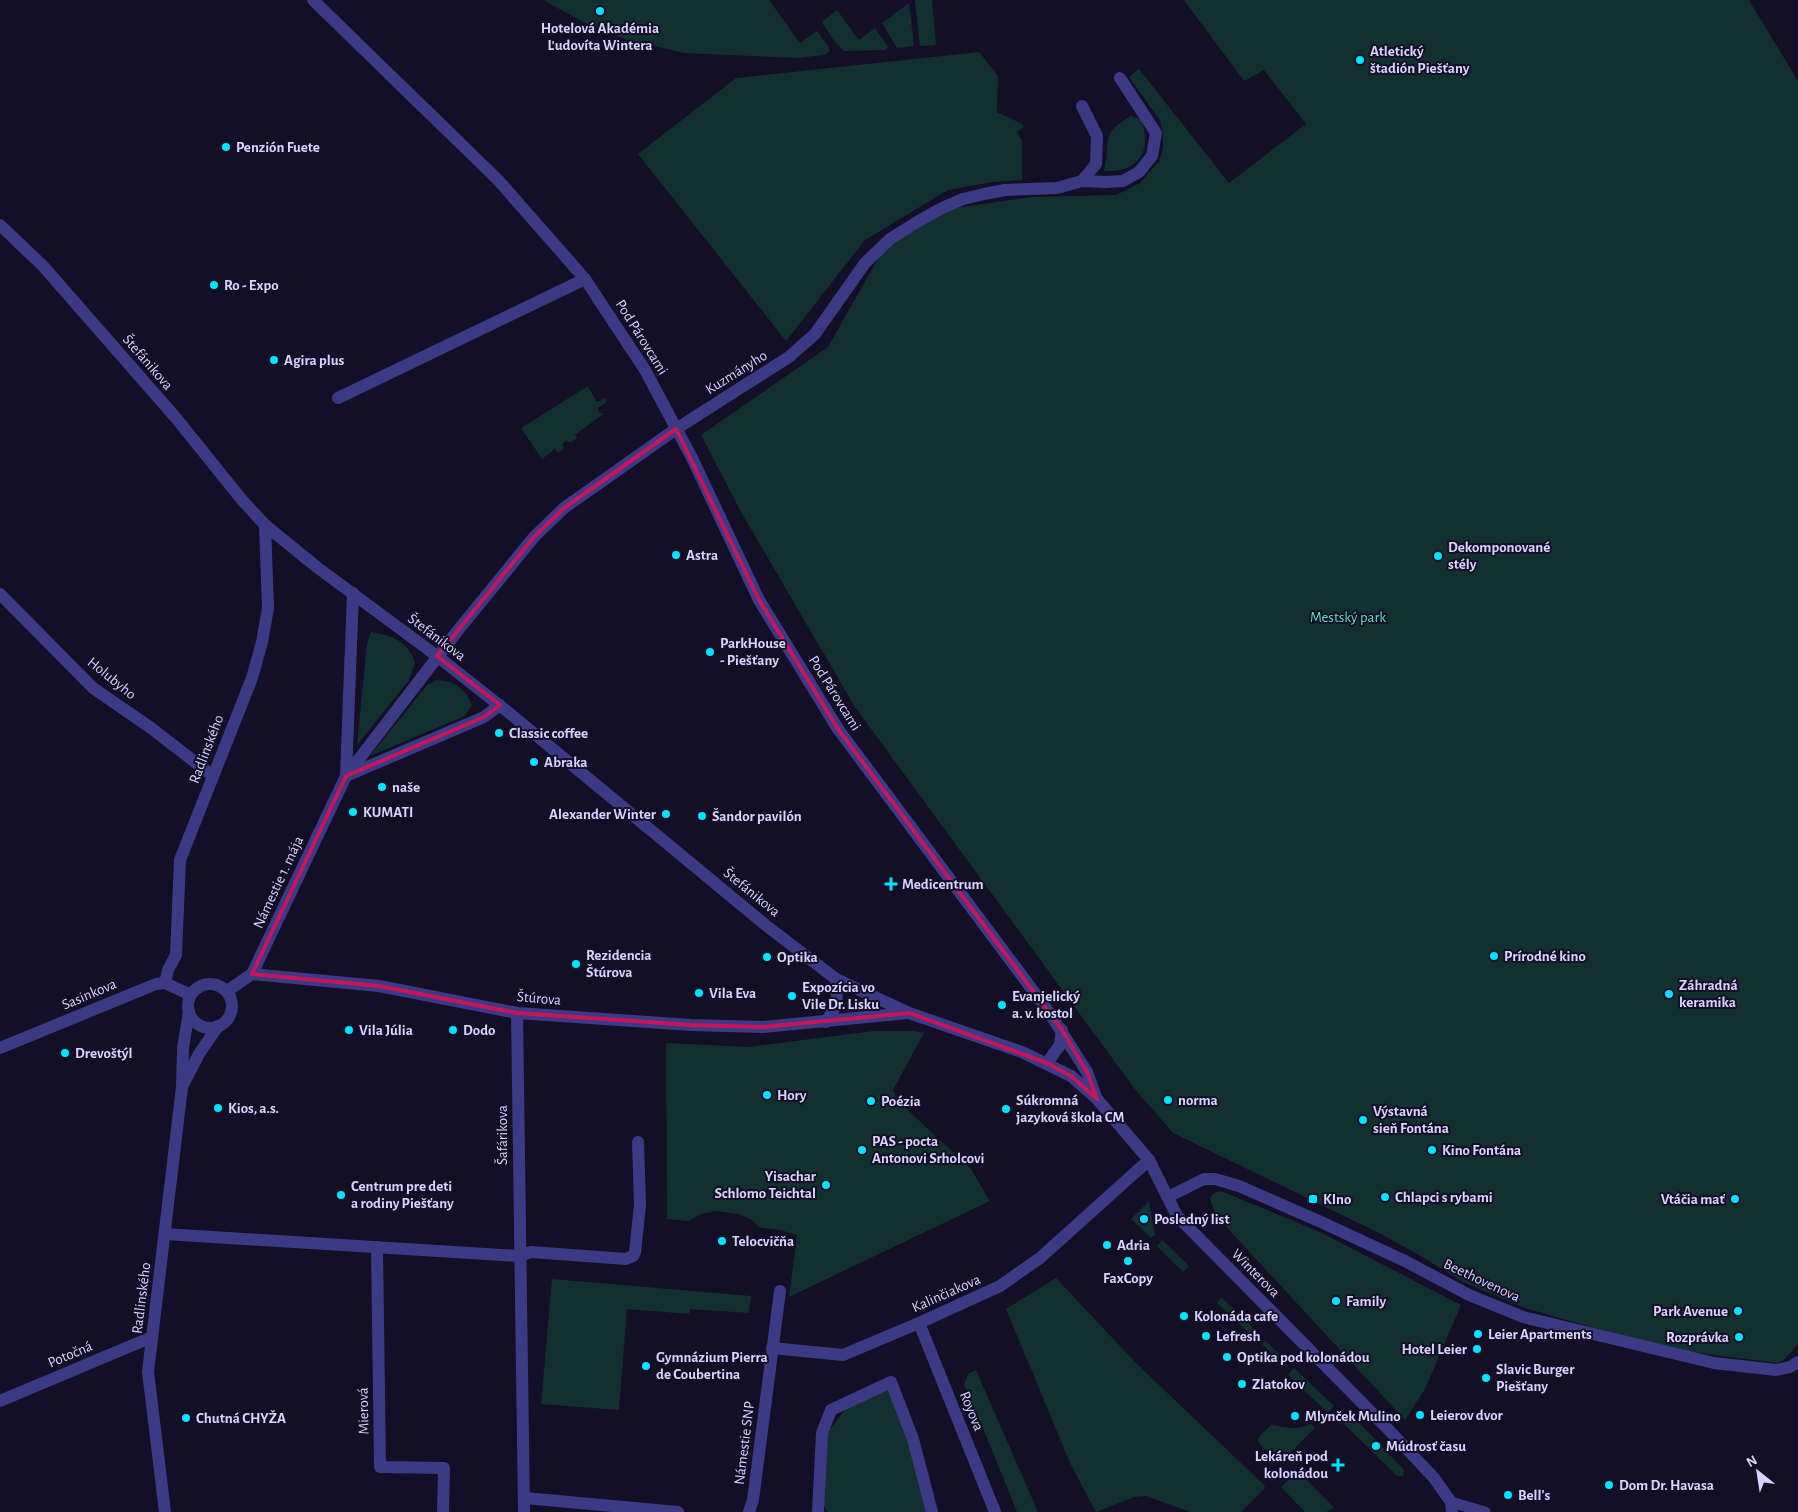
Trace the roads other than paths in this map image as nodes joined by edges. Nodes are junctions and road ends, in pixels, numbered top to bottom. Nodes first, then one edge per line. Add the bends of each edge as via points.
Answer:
1 (313, 0) edge
2 (1120, 78) dead end
3 (1082, 106) dead end
4 (1082, 181) junction
5 (0, 226) edge
6 (585, 279) junction
7 (338, 398) dead end
8 (676, 429) junction
9 (265, 525) junction
10 (353, 593) junction
11 (0, 594) edge
12 (437, 656) junction
13 (500, 705) junction
14 (213, 776) junction
15 (346, 776) junction
16 (252, 974) junction
17 (836, 979) junction
18 (165, 982) junction
19 (227, 991) junction
20 (191, 996) junction
21 (189, 1012) junction
22 (517, 1013) junction
23 (909, 1013) junction
24 (826, 1022) junction
25 (218, 1026) junction
26 (1062, 1030) junction
27 (0, 1048) edge
28 (1048, 1063) junction
29 (182, 1088) junction
30 (1097, 1099) junction
31 (638, 1142) dead end
32 (1149, 1160) junction
33 (1168, 1196) junction
34 (165, 1234) junction
35 (378, 1247) junction
36 (519, 1256) junction
37 (780, 1292) dead end
38 (919, 1323) junction
39 (152, 1337) junction
40 (772, 1348) junction
41 (1798, 1362) edge
42 (0, 1401) edge
43 (525, 1498) junction
44 (559, 1507) edge
45 (1451, 1507) edge
46 (165, 1512) edge
47 (442, 1512) edge
48 (524, 1512) edge
49 (678, 1512) edge
50 (749, 1512) edge
51 (818, 1512) edge
52 (932, 1512) edge
53 (995, 1512) edge
54 (1485, 1512) edge

1 - 6 street, Pod Párovcami via 498,180
2 - 4 street, Kuzmányho via 1156,133 1152,156 1138,172 1123,181
3 - 4 street via 1097,136 1096,164
4 - 8 street, Kuzmányho via 1057,188 1005,190 963,199 917,222 890,239 865,263 816,334 789,357
5 - 9 street, Štefánikova via 43,266
6 - 7 street
6 - 8 street, Pod Párovcami via 646,370
8 - 12 street, Kuzmányho via 564,508 534,537
8 - 26 street, Pod Párovcami via 759,600 838,729
9 - 10 street, Štefánikova
9 - 14 street, Radlinského via 268,608 262,642 252,678
10 - 12 street, Štefánikova
10 - 15 street, Námestie 1. mája
11 - 14 street, Holubyho via 93,688
12 - 13 street, Štefánikova
12 - 15 street, Námestie 1. mája
13 - 15 street via 484,717
13 - 17 street, Štefánikova via 768,927
14 - 18 street, Radlinského via 180,860 176,955
15 - 16 street, Námestie 1. mája
16 - 19 street
16 - 22 street, Štúrova via 379,986
17 - 23 street, Štefánikova
17 - 24 street via 837,1004
18 - 20 street
18 - 27 street, Sasinkova
19 - 20 street via 220,986 204,985
19 - 25 street via 231,1011 227,1020
20 - 21 street
21 - 25 street via 200,1025
21 - 29 street, Radlinského via 183,1048
22 - 24 street, Štúrova via 763,1028
22 - 36 street, Šafárikova
23 - 24 street, Štúrova
23 - 28 street, Winterova
25 - 29 street, Radlinského
26 - 28 street via 1060,1045
26 - 30 street, Pod Párovcami via 1087,1072
28 - 30 street, Winterova via 1071,1076
29 - 34 street, Radlinského
30 - 32 street, Winterova
31 - 36 street via 640,1206 633,1256 531,1252
32 - 33 street, Winterova
32 - 38 street, Kalinčiakova via 1040,1258 1000,1286
33 - 41 street, Beethovenova via 1204,1179 1215,1179 1239,1186 1321,1222 1523,1317 1714,1363 1776,1370
33 - 45 street, Winterova via 1177,1216 1434,1478
34 - 35 street
34 - 39 street, Radlinského
35 - 36 street
35 - 47 street, Mierová via 380,1467 444,1468
36 - 43 street, Šafárikova
37 - 40 street
38 - 40 street, Kalinčiakova via 843,1355
38 - 53 street, Royova
39 - 42 street, Potočná
39 - 46 street, Radlinského via 148,1372
40 - 50 street, Námestie SNP
43 - 44 street
43 - 48 street
44 - 49 street
45 - 54 street, Winterova
51 - 52 street via 822,1433 831,1410 891,1382 913,1439

